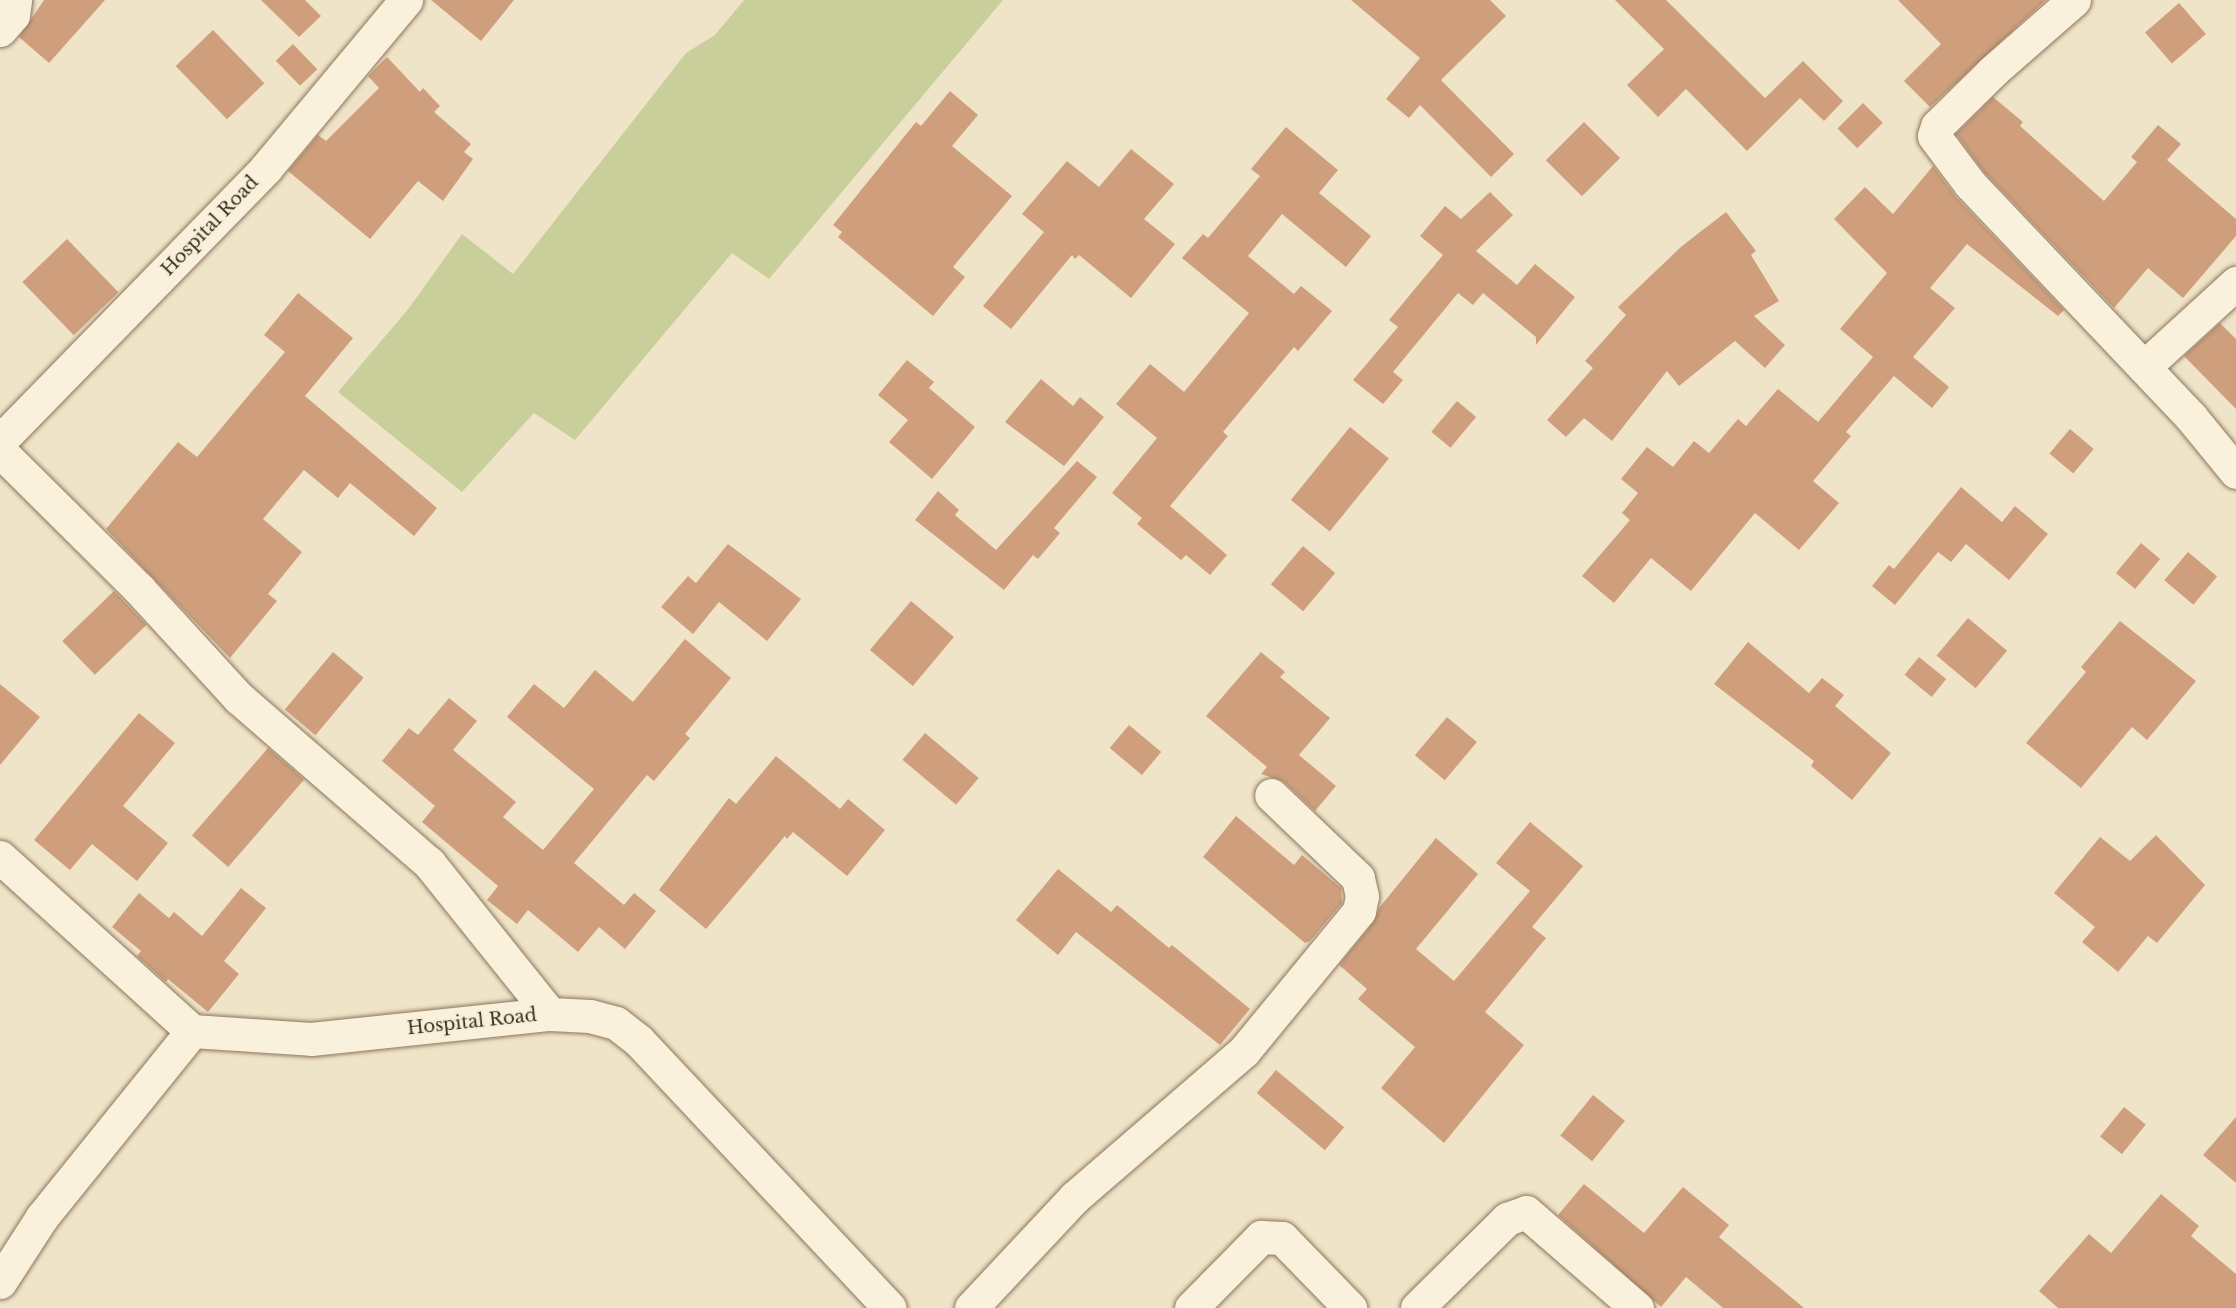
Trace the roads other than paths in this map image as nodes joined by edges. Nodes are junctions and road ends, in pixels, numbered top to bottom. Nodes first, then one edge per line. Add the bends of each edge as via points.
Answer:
1 (15, 0) edge
2 (406, 0) edge
3 (2074, 0) edge
4 (0, 30) edge
5 (2236, 283) edge
6 (2144, 367) junction
7 (0, 441) edge
8 (0, 451) edge
9 (2236, 472) edge
10 (1271, 795) dead end
11 (0, 857) edge
12 (550, 1014) junction
13 (192, 1032) junction
14 (0, 1282) edge
15 (890, 1308) edge
16 (971, 1308) edge
17 (1191, 1308) edge
18 (1350, 1308) edge
19 (1417, 1308) edge
20 (1637, 1308) edge

1 - 4 street via 13,15
2 - 7 street, Hospital Road via 266,168
3 - 6 street via 1936,126 1934,136 1970,184
5 - 6 street
6 - 9 street
8 - 12 street via 139,589 239,698 429,863
10 - 16 street via 1358,878 1362,896 1359,911 1244,1051 1075,1197
11 - 13 street
12 - 13 street, Hospital Road via 311,1039
12 - 15 street, Hospital Road via 590,1016 616,1023 639,1041
13 - 14 street via 42,1217
17 - 18 street via 1261,1237 1282,1238
19 - 20 street via 1507,1219 1526,1212

